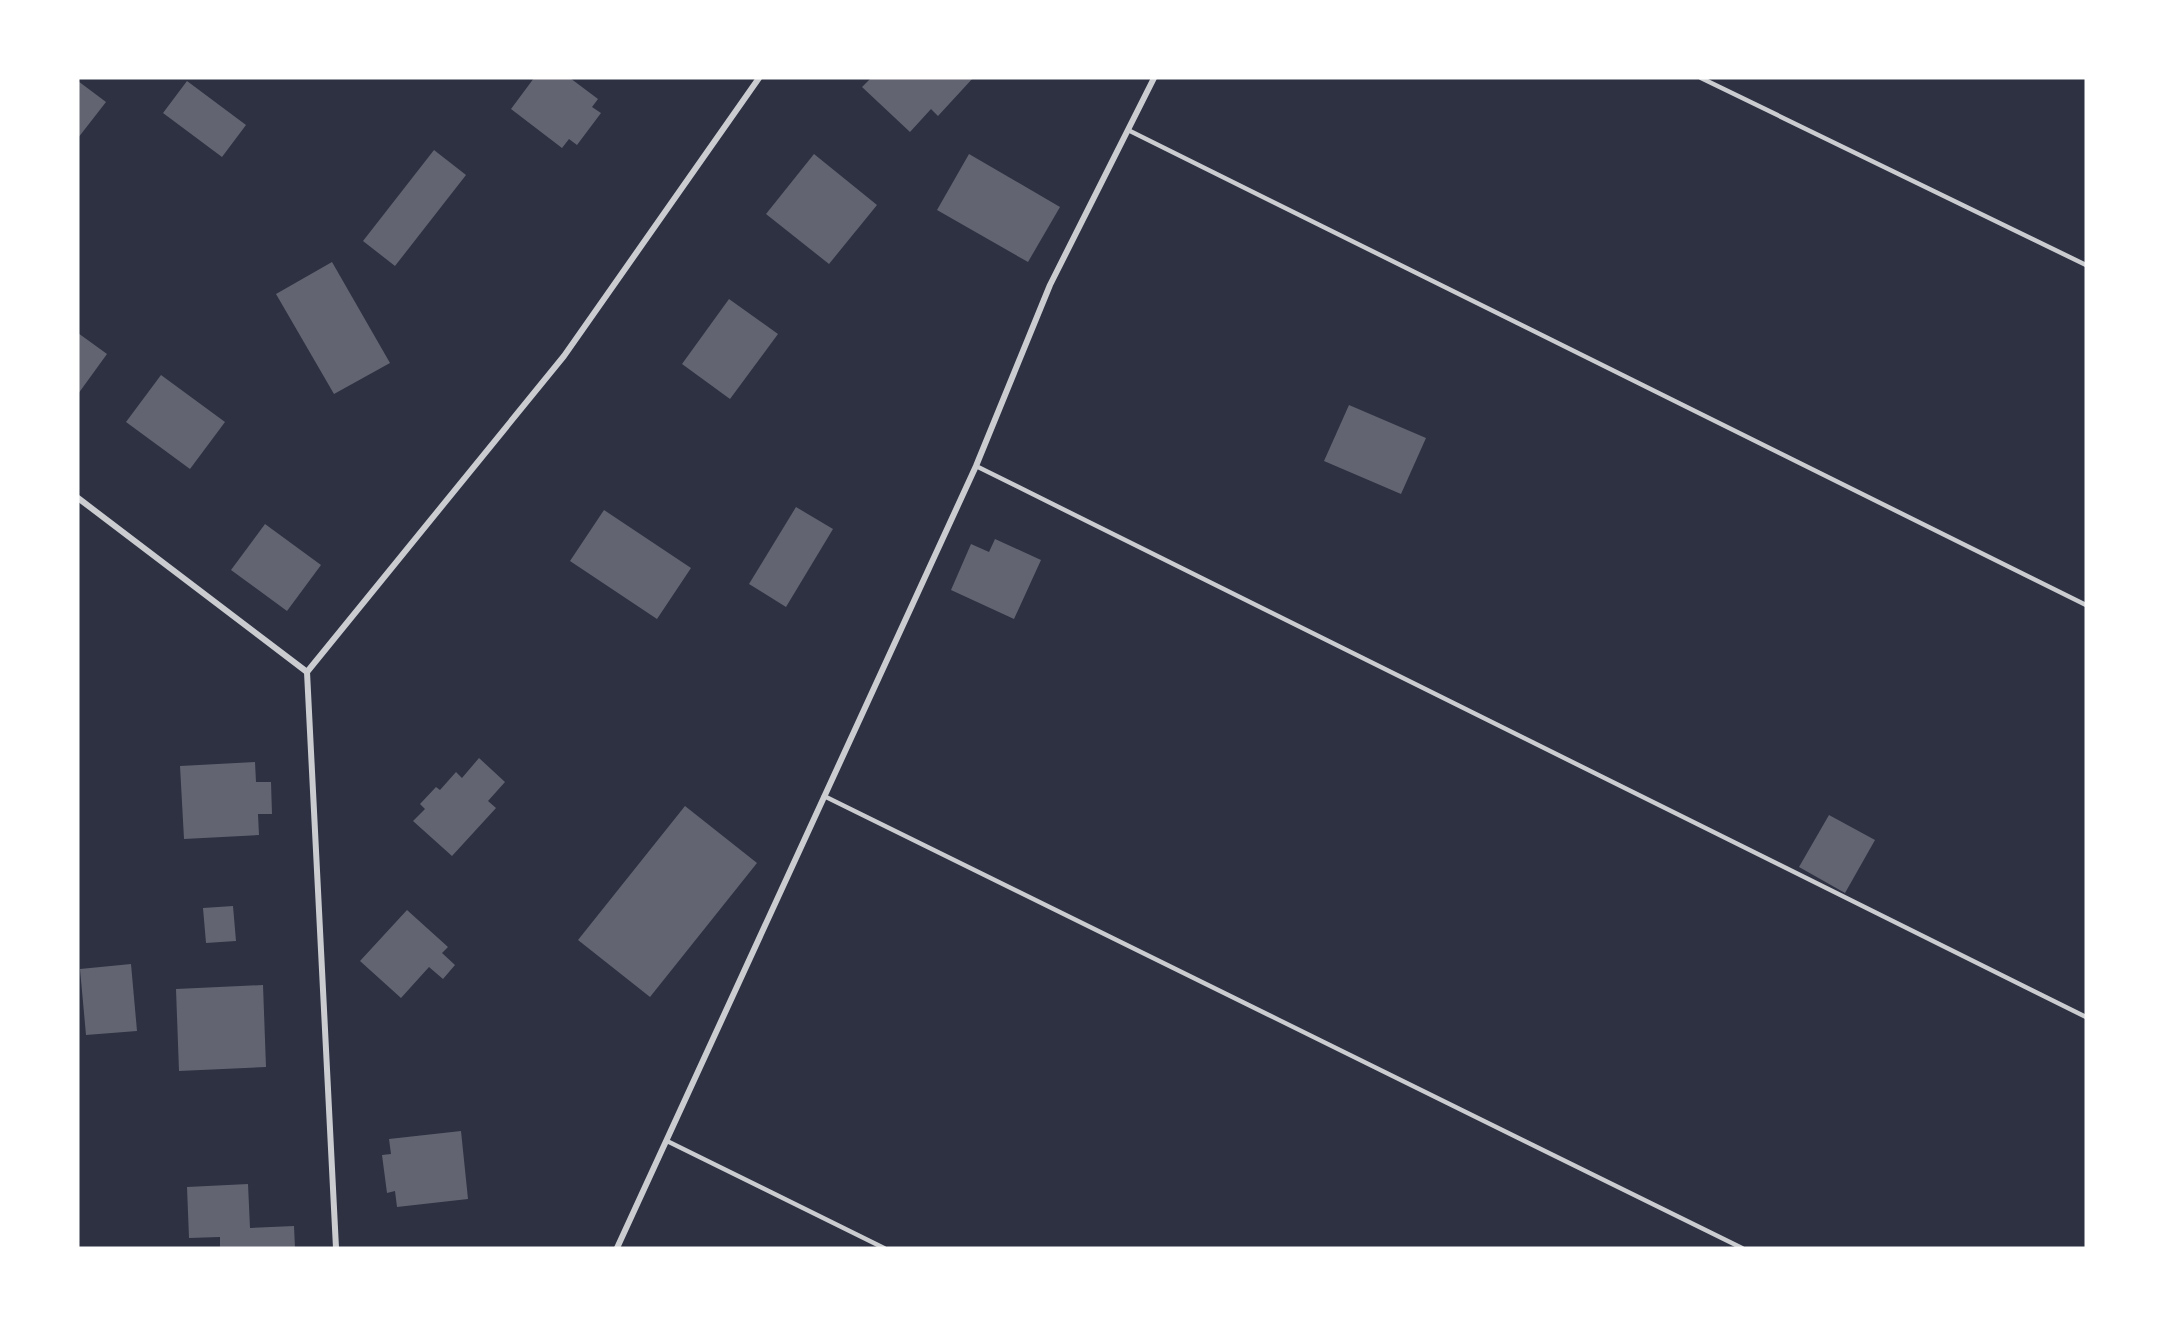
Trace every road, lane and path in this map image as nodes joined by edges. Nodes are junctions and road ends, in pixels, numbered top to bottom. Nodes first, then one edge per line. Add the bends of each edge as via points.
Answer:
1 (759, 78) edge
2 (1154, 78) edge
3 (1701, 78) edge
4 (1128, 130) junction
5 (2086, 266) edge
6 (976, 466) junction
7 (78, 498) edge
8 (2086, 605) edge
9 (307, 672) junction
10 (824, 796) junction
11 (2086, 1017) edge
12 (667, 1141) junction
13 (336, 1248) edge
14 (617, 1248) edge
15 (884, 1248) edge
16 (1742, 1248) edge

1 - 9 street via 564,356
2 - 4 street
3 - 5 lane
4 - 6 street via 1050,285
4 - 8 lane
6 - 10 street
6 - 11 lane
7 - 9 street
9 - 13 street
10 - 12 street
10 - 16 lane
12 - 14 street
12 - 15 lane

